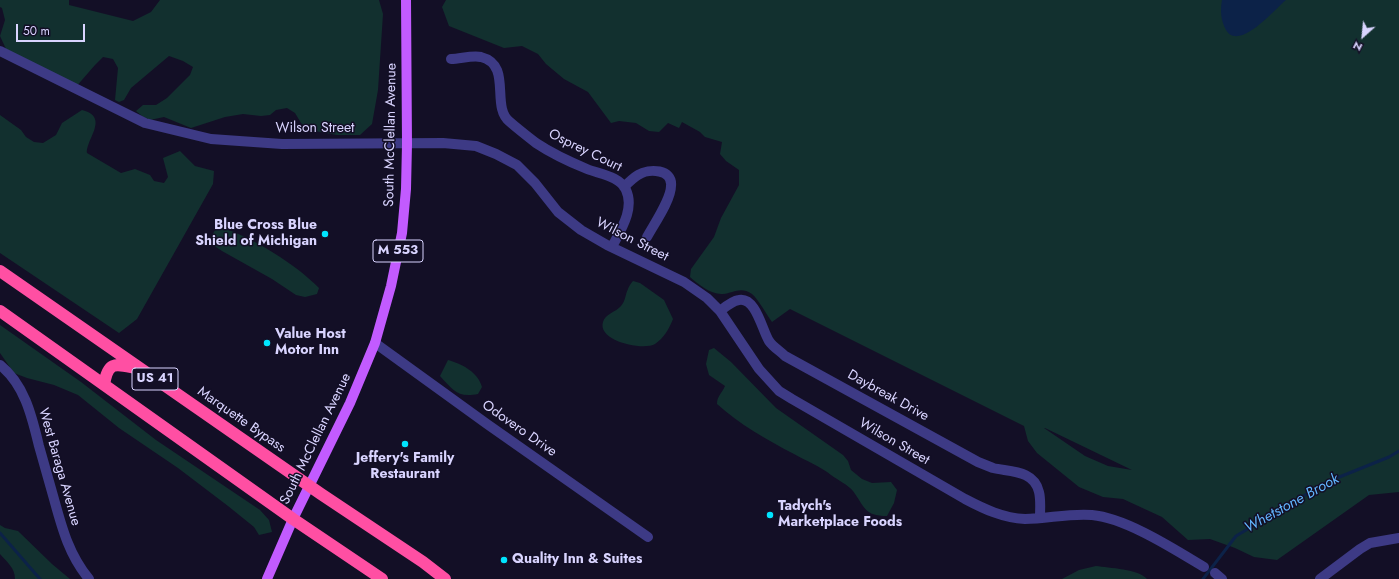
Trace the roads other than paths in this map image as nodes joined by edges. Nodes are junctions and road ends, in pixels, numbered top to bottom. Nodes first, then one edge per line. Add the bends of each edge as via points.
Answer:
1 (406, 0) edge
2 (0, 51) edge
3 (451, 59) dead end
4 (407, 144) junction
5 (624, 188) junction
6 (647, 237) dead end
7 (612, 247) junction
8 (0, 271) edge
9 (0, 311) edge
10 (720, 311) junction
11 (375, 343) junction
12 (0, 365) edge
13 (140, 368) junction
14 (104, 385) junction
15 (310, 485) junction
16 (1040, 517) junction
17 (293, 519) junction
18 (648, 537) dead end
19 (1399, 538) edge
20 (1204, 567) dead end
21 (89, 579) edge
22 (267, 579) edge
23 (382, 579) edge
24 (445, 579) edge
25 (1320, 579) edge

1 - 4 main road, South McClellan Avenue / M 553
2 - 4 street, Wilson Street via 145,123 211,139 282,144
3 - 5 street, Osprey Court via 480,57 490,61 500,77 502,112 507,120 536,143 589,170 605,174 620,182
4 - 7 street, Wilson Street via 443,143 476,146 496,154 517,165 558,212 581,230
4 - 11 main road, South McClellan Avenue / M 553 via 402,233
5 - 6 street via 645,171 663,172 670,178 670,196
5 - 7 street, Osprey Court via 628,211
7 - 10 street, Wilson Street via 684,282
8 - 13 highway, Marquette Bypass / US 41
9 - 14 highway, US 41
10 - 16 street, Wilson Street via 759,369 779,390 792,399 988,511 1025,519
10 - 16 street, Daybreak Drive via 740,300 749,302 769,341 785,356 978,462 1025,474 1037,486
11 - 15 main road, South McClellan Avenue / M 553 via 350,403
11 - 18 street, Odovero Drive
12 - 21 street, West Baraga Avenue via 11,375 24,396 34,424 63,534
13 - 14 highway via 118,365 108,368
13 - 15 highway, Marquette Bypass / US 41
14 - 17 highway, US 41
15 - 17 main road, South McClellan Avenue / M 553
15 - 24 highway, Marquette Bypass / US 41
16 - 20 street, Wilson Street via 1078,514 1107,517 1125,524
17 - 22 main road, South McClellan Avenue
17 - 23 highway, US 41
19 - 25 street via 1370,543

